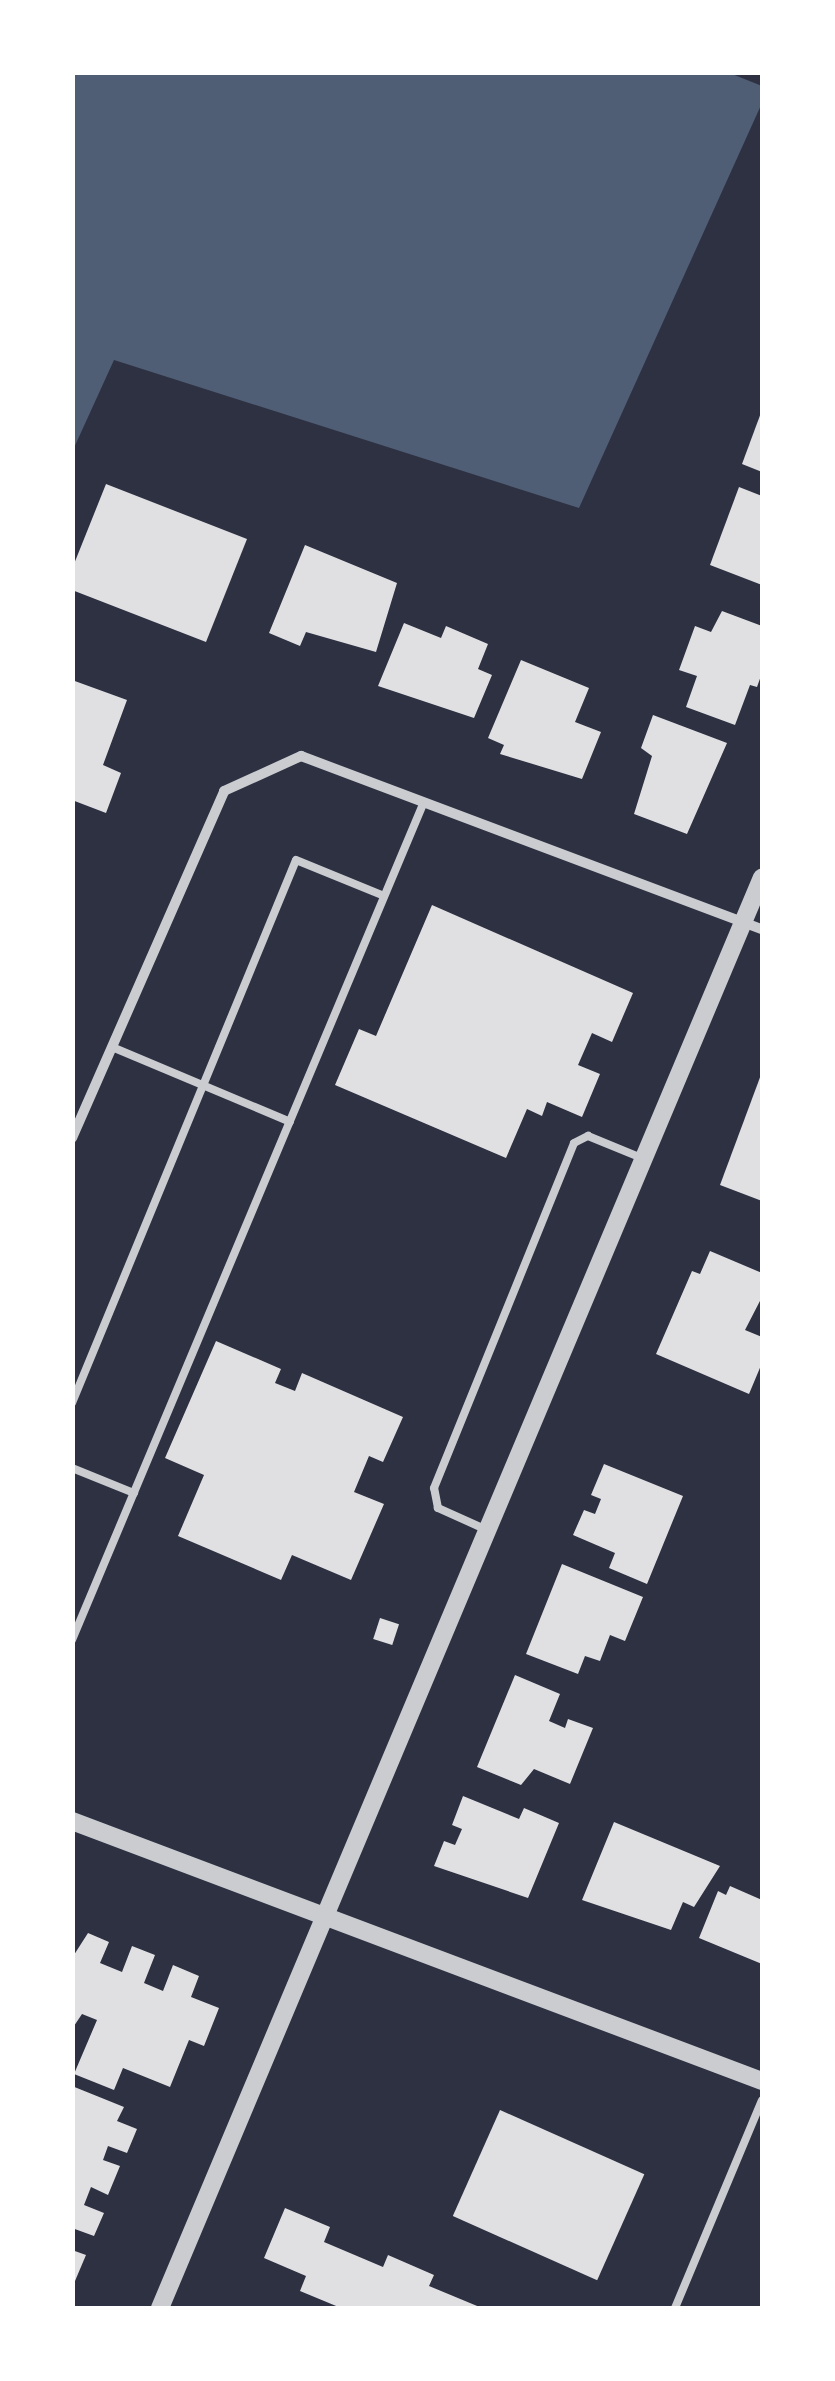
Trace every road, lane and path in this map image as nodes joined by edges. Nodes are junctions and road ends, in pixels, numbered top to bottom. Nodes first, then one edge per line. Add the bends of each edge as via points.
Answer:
1 (424, 802) junction
2 (762, 878) edge
3 (384, 896) junction
4 (744, 922) junction
5 (762, 930) edge
6 (112, 1047) junction
7 (203, 1085) junction
8 (290, 1122) junction
9 (72, 1138) edge
10 (644, 1159) junction
11 (72, 1403) edge
12 (72, 1468) edge
13 (134, 1494) junction
14 (487, 1530) junction
15 (72, 1640) edge
16 (72, 1821) edge
17 (322, 1915) junction
18 (762, 2081) edge
19 (762, 2100) edge
20 (160, 2308) edge
21 (675, 2308) edge

1 - 3 lane
1 - 4 street
1 - 6 street via 301,756 224,791
2 - 4 street
3 - 7 lane via 296,860
3 - 8 lane
4 - 5 street
4 - 10 street
6 - 7 lane
6 - 9 street
7 - 8 lane
7 - 11 lane
8 - 13 lane
10 - 14 street
10 - 14 lane via 588,1136 574,1143 434,1488 438,1508
12 - 13 lane
13 - 15 lane
14 - 17 street
16 - 17 street
17 - 18 street
17 - 20 street
19 - 21 lane

